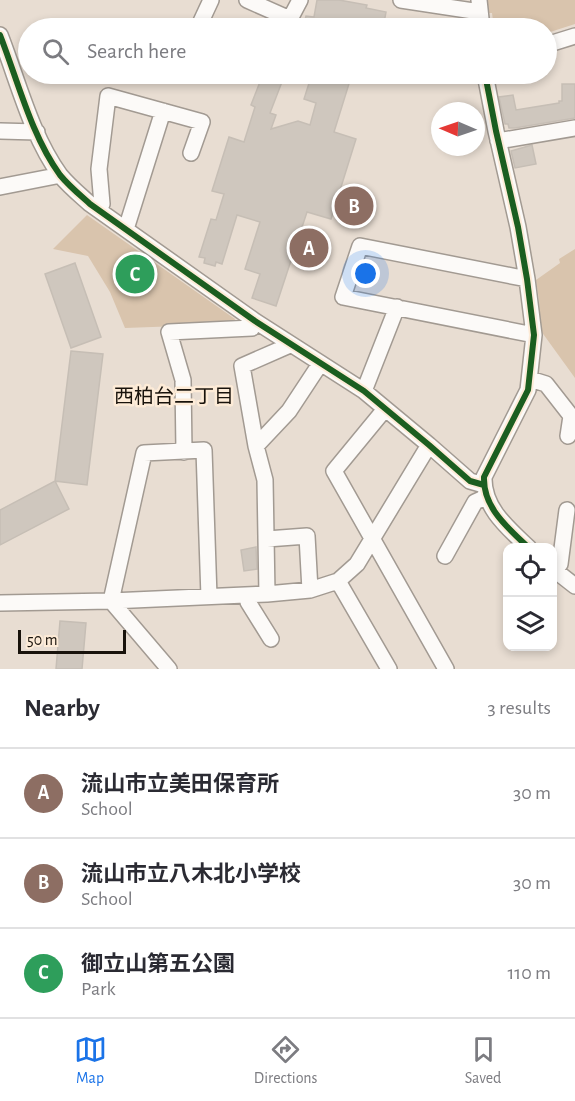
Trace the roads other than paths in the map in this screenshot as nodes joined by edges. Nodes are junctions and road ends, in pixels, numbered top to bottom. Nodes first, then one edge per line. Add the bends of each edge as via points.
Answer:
1 (211, 0) edge
2 (247, 0) edge
3 (300, 0) edge
4 (401, 0) edge
5 (480, 6) edge
6 (203, 18) edge
7 (288, 18) edge
8 (291, 18) edge
9 (0, 36) edge
10 (575, 36) edge
11 (557, 42) edge
12 (18, 83) edge
13 (18, 84) edge
14 (487, 84) edge
15 (164, 111) junction
16 (575, 128) edge
17 (0, 131) edge
18 (37, 132) junction
19 (498, 141) junction
20 (191, 153) dead end
21 (59, 174) junction
22 (0, 187) edge
23 (99, 210) junction
24 (126, 229) junction
25 (527, 279) junction
26 (397, 307) junction
27 (255, 321) junction
28 (534, 335) junction
29 (290, 345) junction
30 (320, 364) junction
31 (530, 379) junction
32 (364, 391) junction
33 (385, 409) junction
34 (568, 436) dead end
35 (429, 445) junction
36 (256, 446) junction
37 (184, 452) junction
38 (485, 491) junction
39 (567, 510) dead end
40 (267, 539) junction
41 (372, 539) junction
42 (524, 543) edge
43 (447, 552) dead end
44 (557, 566) edge
45 (557, 571) edge
46 (338, 581) junction
47 (575, 586) edge
48 (310, 590) junction
49 (267, 594) junction
50 (247, 595) junction
51 (209, 597) junction
52 (111, 601) junction
53 (0, 603) edge
54 (271, 639) dead end
55 (169, 669) edge
56 (390, 669) edge
57 (446, 669) edge

1 - 6 street
2 - 7 street
3 - 8 street
4 - 5 street
9 - 12 street
10 - 11 street
13 - 18 street
14 - 19 street
15 - 20 street via 202,122
15 - 23 street via 108,96 99,169
15 - 24 street
16 - 19 street
17 - 18 street
18 - 21 street
19 - 25 street
21 - 22 street
21 - 23 street
23 - 24 street
24 - 27 street
25 - 26 street via 360,246 343,297
25 - 28 street
26 - 28 street
26 - 32 street
27 - 29 street
27 - 37 street via 252,328 169,332 183,380
28 - 31 street
29 - 30 street
29 - 36 street via 242,366
30 - 32 street
30 - 36 street via 289,411
31 - 34 street via 546,384 572,416
31 - 38 street via 523,404 484,477
32 - 33 street
33 - 35 street
33 - 41 street via 334,471
35 - 38 street
35 - 41 street
36 - 40 street via 265,480
37 - 51 street via 204,450
37 - 52 street via 144,453
38 - 42 street via 498,518
38 - 43 street
39 - 44 street
40 - 48 street via 307,536
40 - 49 street
41 - 46 street via 357,564
41 - 57 street
45 - 47 street
46 - 48 street
46 - 56 street
48 - 49 street
49 - 50 street
50 - 51 street
50 - 54 street
51 - 52 street
52 - 53 street
52 - 55 street

